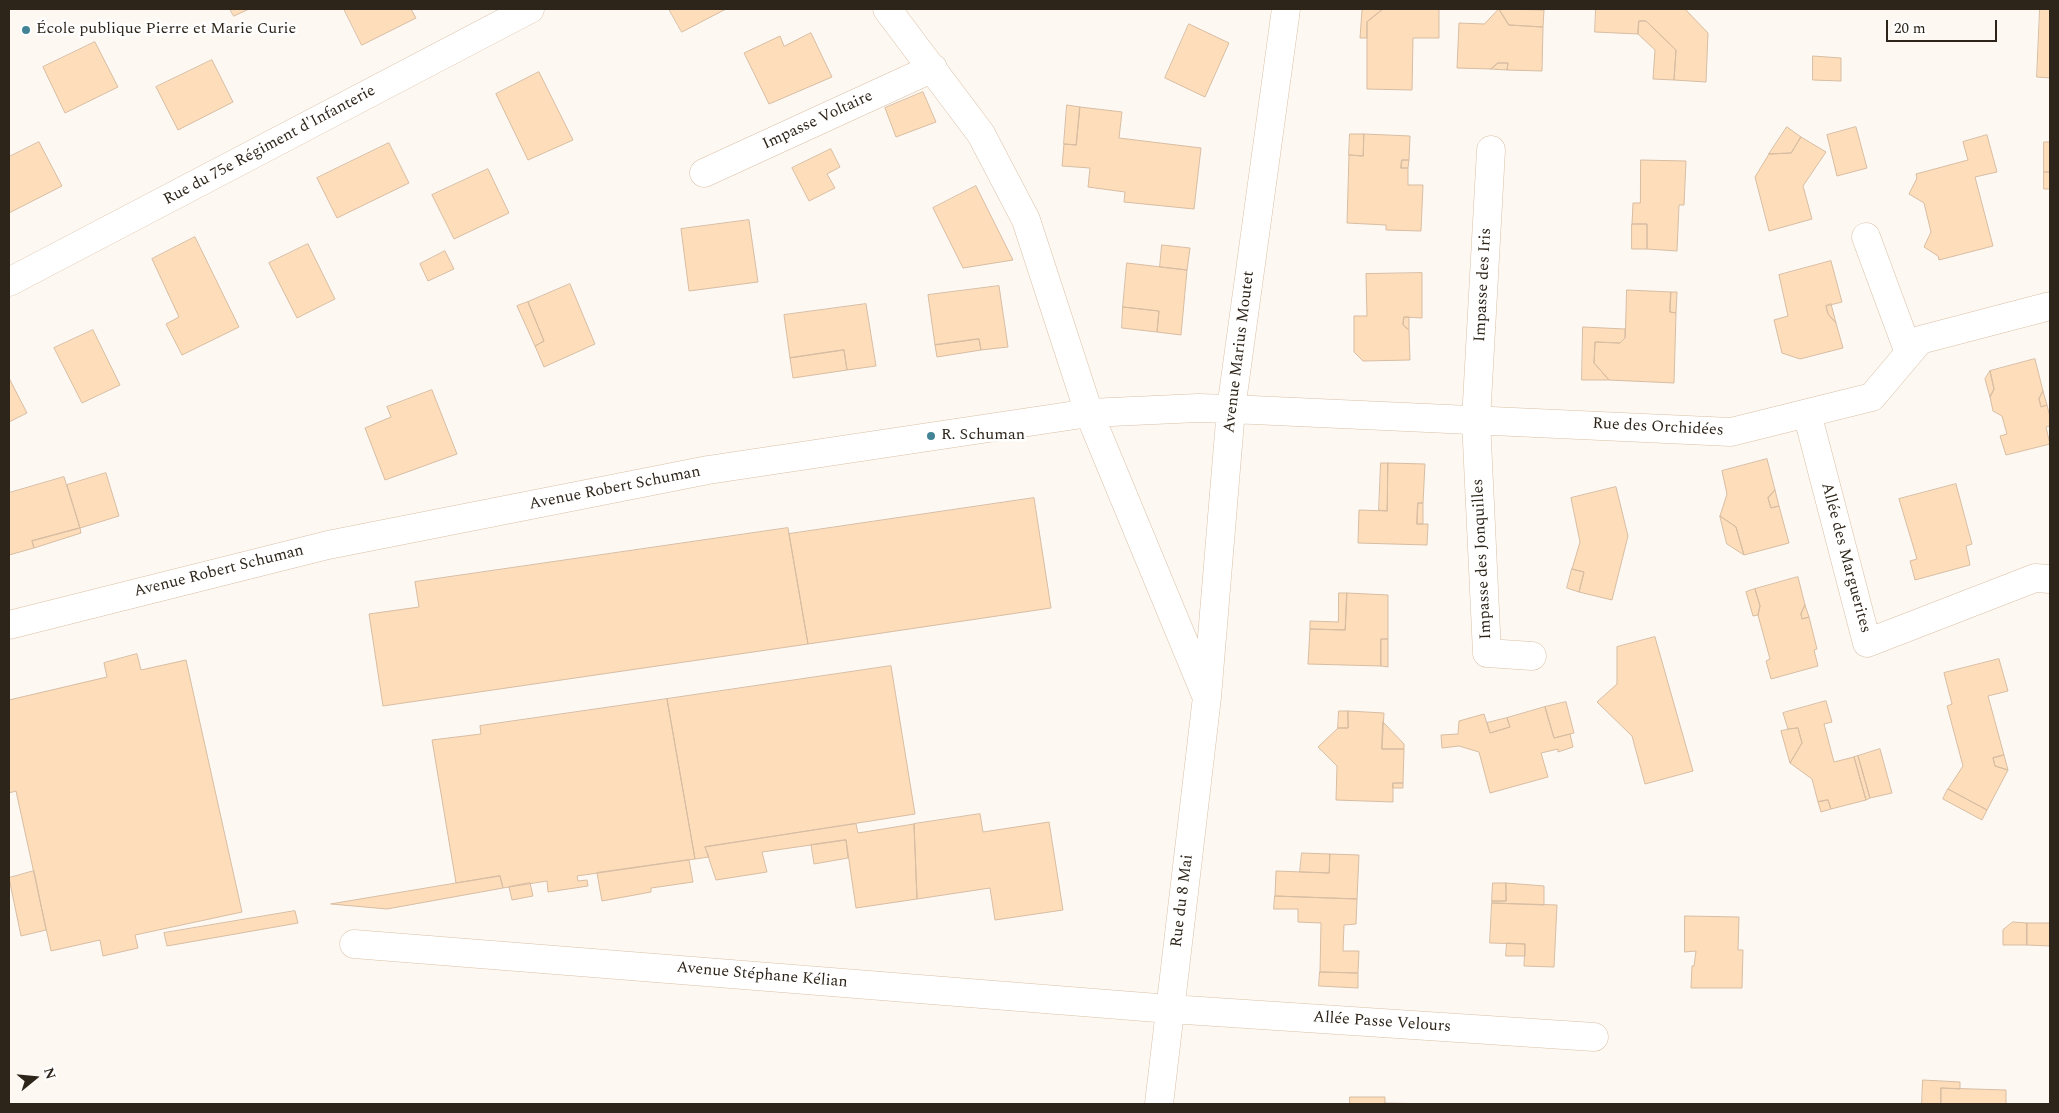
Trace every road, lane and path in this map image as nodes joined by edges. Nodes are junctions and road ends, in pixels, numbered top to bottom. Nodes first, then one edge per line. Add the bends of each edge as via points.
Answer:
1 (530, 9) edge
2 (887, 9) edge
3 (1286, 9) edge
4 (933, 68) junction
5 (1491, 150) dead end
6 (704, 173) dead end
7 (1866, 237) dead end
8 (9, 282) edge
9 (2050, 306) edge
10 (1909, 353) junction
11 (1232, 409) junction
12 (1089, 412) junction
13 (1807, 413) junction
14 (1476, 420) junction
15 (2050, 579) edge
16 (9, 626) edge
17 (1532, 656) dead end
18 (1207, 697) junction
19 (354, 944) dead end
20 (1170, 1009) junction
21 (1594, 1037) dead end
22 (1159, 1104) edge

1 - 8 street, Rue du 75e Régiment d'Infanterie
2 - 4 street
3 - 11 street, Avenue Marius Moutet
4 - 6 street, Impasse Voltaire
4 - 12 street via 981,134 1026,220
5 - 14 street, Impasse des Iris
7 - 10 street
9 - 10 street, Rue des Orchidées via 1920,340
10 - 13 street, Rue des Orchidées via 1872,397
11 - 12 street, Avenue Robert Schuman
11 - 14 street, Rue des Orchidées
11 - 18 street, Avenue Marius Moutet
12 - 16 street, Avenue Robert Schuman via 708,470 348,541
12 - 18 street
13 - 14 street, Rue des Orchidées via 1731,432
13 - 15 street, Allée des Marguerites via 1867,643 2035,578
14 - 17 street, Impasse des Jonquilles via 1487,652
18 - 20 street, Rue du 8 Mai
19 - 20 street, Avenue Stéphane Kélian
20 - 21 street, Allée Passe Velours
20 - 22 street, Rue du 8 Mai

